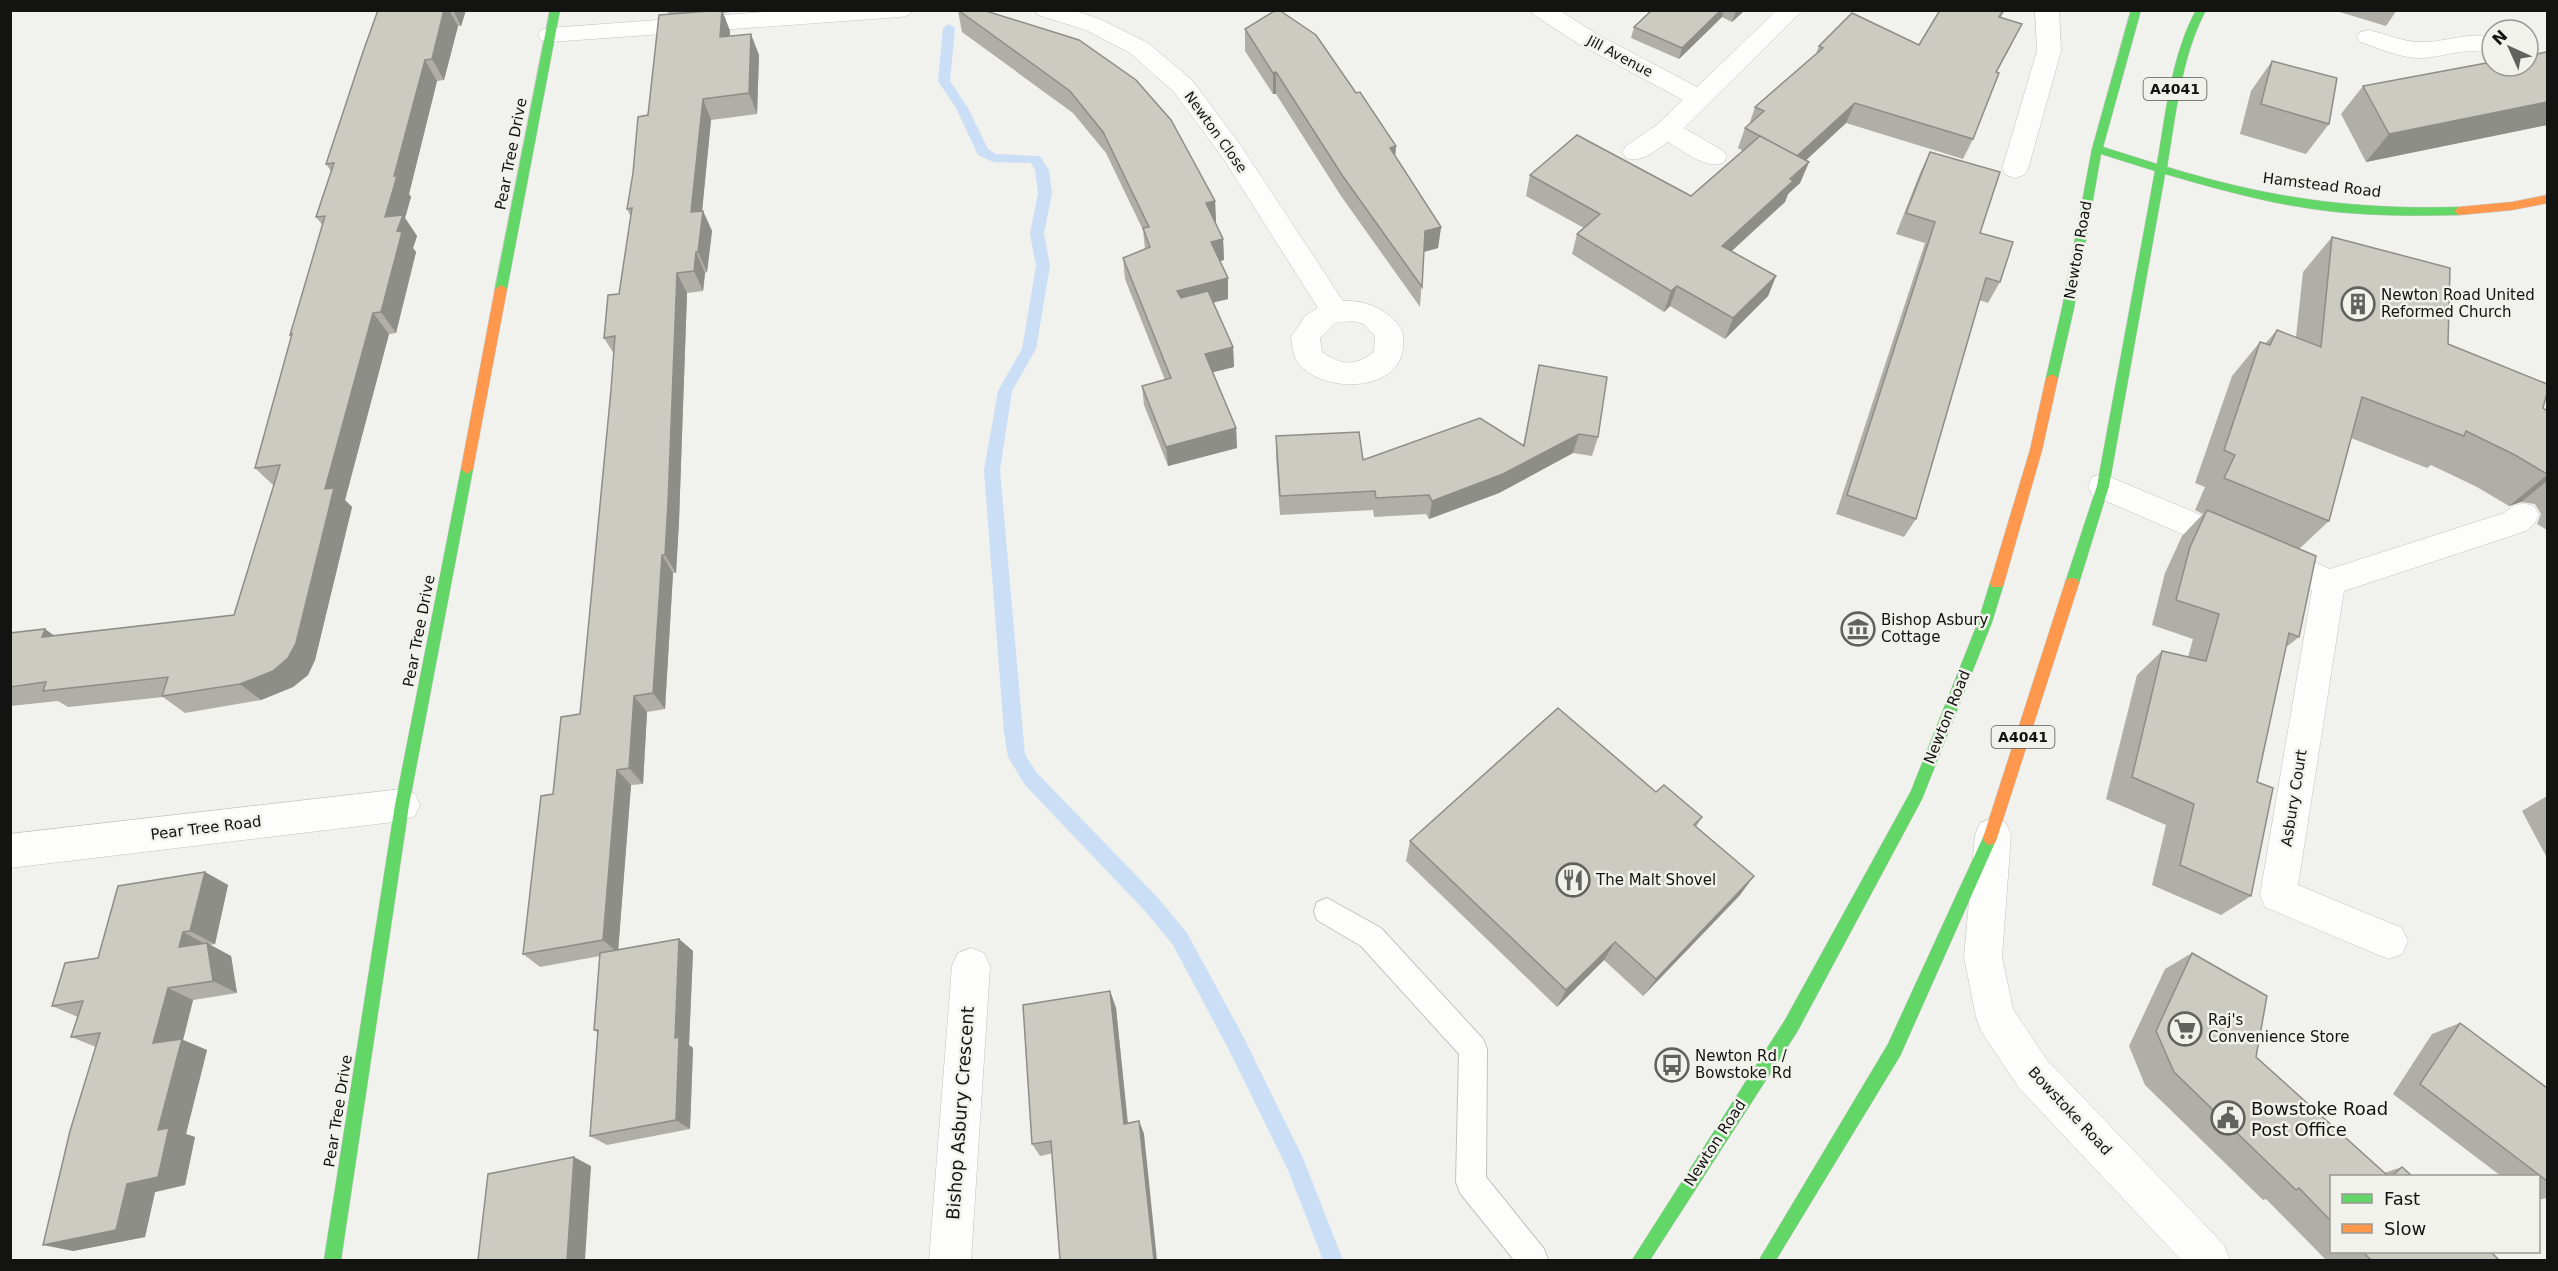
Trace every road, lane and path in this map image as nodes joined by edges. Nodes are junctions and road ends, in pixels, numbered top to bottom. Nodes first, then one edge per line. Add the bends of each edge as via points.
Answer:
1 (555, 10) edge
2 (901, 10) edge
3 (1046, 10) edge
4 (1542, 10) edge
5 (1791, 10) edge
6 (2047, 10) edge
7 (2136, 10) edge
8 (2201, 10) edge
9 (550, 35) junction
10 (2369, 37) dead end
11 (2480, 43) edge
12 (1699, 98) junction
13 (1667, 130) junction
14 (2097, 149) junction
15 (1635, 152) dead end
16 (1714, 157) dead end
17 (2015, 169) dead end
18 (2162, 170) junction
19 (2547, 199) edge
20 (1335, 312) dead end
21 (2103, 486) junction
22 (2523, 515) dead end
23 (2329, 583) junction
24 (402, 805) junction
25 (1994, 828) junction
26 (10, 851) edge
27 (1327, 911) dead end
28 (2389, 941) dead end
29 (971, 966) dead end
30 (332, 1260) edge
31 (950, 1260) edge
32 (1533, 1260) edge
33 (1640, 1260) edge
34 (1767, 1260) edge
35 (2209, 1260) edge

1 - 9 main road, Pear Tree Drive
2 - 9 street
3 - 20 street, Newton Close via 1094,25 1139,48 1183,86 1232,152
4 - 12 street, Jill Avenue
5 - 12 street
6 - 17 street via 2049,51
7 - 14 main road, Newton Road
8 - 18 main road, A4041 via 2178,75
9 - 24 main road, Pear Tree Drive
10 - 11 street via 2424,50 2458,42
12 - 13 street
13 - 15 street
13 - 16 street
14 - 18 main road, Hamstead Road
14 - 33 main road, Newton Road via 2068,308 2036,450 1985,622 1917,794 1791,1026
18 - 19 main road, Hamstead Road via 2278,200 2360,209 2446,213
18 - 21 main road, A4041
21 - 23 street
21 - 25 main road, A4041
22 - 23 street via 2515,522
23 - 28 street, Asbury Court via 2278,895
24 - 26 street, Pear Tree Road
24 - 30 main road, Pear Tree Drive
25 - 34 main road, A4041 via 1894,1050
25 - 35 street, Bowstoke Road via 1983,957 1995,1017 2033,1074
27 - 32 lane via 1371,937 1473,1049 1471,1182
29 - 31 street, Bishop Asbury Crescent

